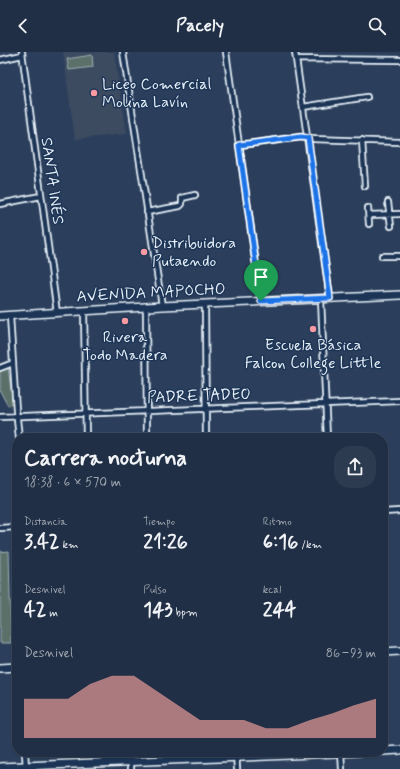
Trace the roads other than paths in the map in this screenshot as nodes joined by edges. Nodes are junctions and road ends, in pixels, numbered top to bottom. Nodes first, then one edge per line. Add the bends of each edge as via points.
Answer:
1 (122, 52) edge
2 (226, 52) edge
3 (295, 52) edge
4 (22, 54) edge
5 (296, 59) junction
6 (0, 60) edge
7 (400, 60) edge
8 (367, 97) dead end
9 (303, 107) junction
10 (308, 138) junction
11 (362, 140) junction
12 (400, 142) edge
13 (239, 145) junction
14 (364, 186) dead end
15 (195, 195) dead end
16 (41, 196) junction
17 (388, 202) dead end
18 (0, 204) edge
19 (368, 208) dead end
20 (147, 212) junction
21 (390, 214) junction
22 (400, 214) edge
23 (369, 215) junction
24 (369, 224) dead end
25 (391, 226) dead end
26 (382, 256) dead end
27 (400, 256) edge
28 (400, 295) edge
29 (330, 298) junction
30 (321, 299) junction
31 (261, 301) junction
32 (204, 304) junction
33 (162, 306) junction
34 (146, 307) junction
35 (84, 311) junction
36 (57, 313) junction
37 (0, 316) edge
38 (10, 316) junction
39 (13, 363) junction
40 (0, 368) edge
41 (400, 401) edge
42 (326, 404) junction
43 (206, 409) junction
44 (147, 411) junction
45 (86, 414) junction
46 (0, 417) edge
47 (17, 417) junction
48 (19, 433) edge
49 (86, 433) edge
50 (147, 433) edge
51 (206, 433) edge
52 (327, 433) edge
53 (400, 511) edge
54 (388, 512) edge
55 (12, 527) edge
56 (0, 528) edge
57 (400, 651) edge
58 (388, 652) edge
59 (12, 667) edge
60 (0, 668) edge
61 (400, 750) edge
62 (388, 751) edge
63 (25, 757) edge
64 (215, 757) edge
65 (236, 757) edge
66 (341, 757) edge
67 (131, 765) edge
68 (0, 767) edge
69 (26, 768) edge
70 (237, 769) edge
71 (342, 769) edge

1 - 20 street
2 - 13 street
3 - 5 street
4 - 6 street
4 - 16 street, SANTA INÉS
5 - 7 street
5 - 9 street
8 - 9 street
9 - 10 street
10 - 11 street
10 - 13 street
10 - 29 street
11 - 12 street
11 - 14 street
13 - 31 street
15 - 20 street via 182,198 180,206
16 - 18 street
16 - 36 street, SANTA INÉS
17 - 21 street
19 - 23 street
20 - 33 street
21 - 22 street
21 - 23 street
21 - 25 street
23 - 24 street
26 - 27 street
28 - 29 main road, AVENIDA MAPOCHO
29 - 30 main road, AVENIDA MAPOCHO
30 - 31 main road, AVENIDA MAPOCHO
30 - 42 street
31 - 32 main road, AVENIDA MAPOCHO
32 - 33 main road, AVENIDA MAPOCHO
32 - 43 street
33 - 34 main road, AVENIDA MAPOCHO
34 - 35 main road, AVENIDA MAPOCHO
34 - 44 street
35 - 36 main road, AVENIDA MAPOCHO
35 - 45 street
36 - 38 main road, AVENIDA MAPOCHO
37 - 38 main road, AVENIDA MAPOCHO
38 - 39 street
39 - 40 street
39 - 47 street
41 - 42 street, PADRE TADEO
42 - 43 street, PADRE TADEO
42 - 52 street
43 - 44 street, PADRE TADEO
43 - 51 street
44 - 45 street, PADRE TADEO
44 - 50 street
45 - 47 street, PADRE TADEO
45 - 49 street
46 - 47 street, PADRE TADEO
47 - 48 street
53 - 54 street
55 - 56 street
57 - 58 main road
59 - 60 main road
61 - 62 main road
63 - 69 street
64 - 67 main road
65 - 70 street
66 - 71 street
67 - 69 main road
68 - 69 main road

